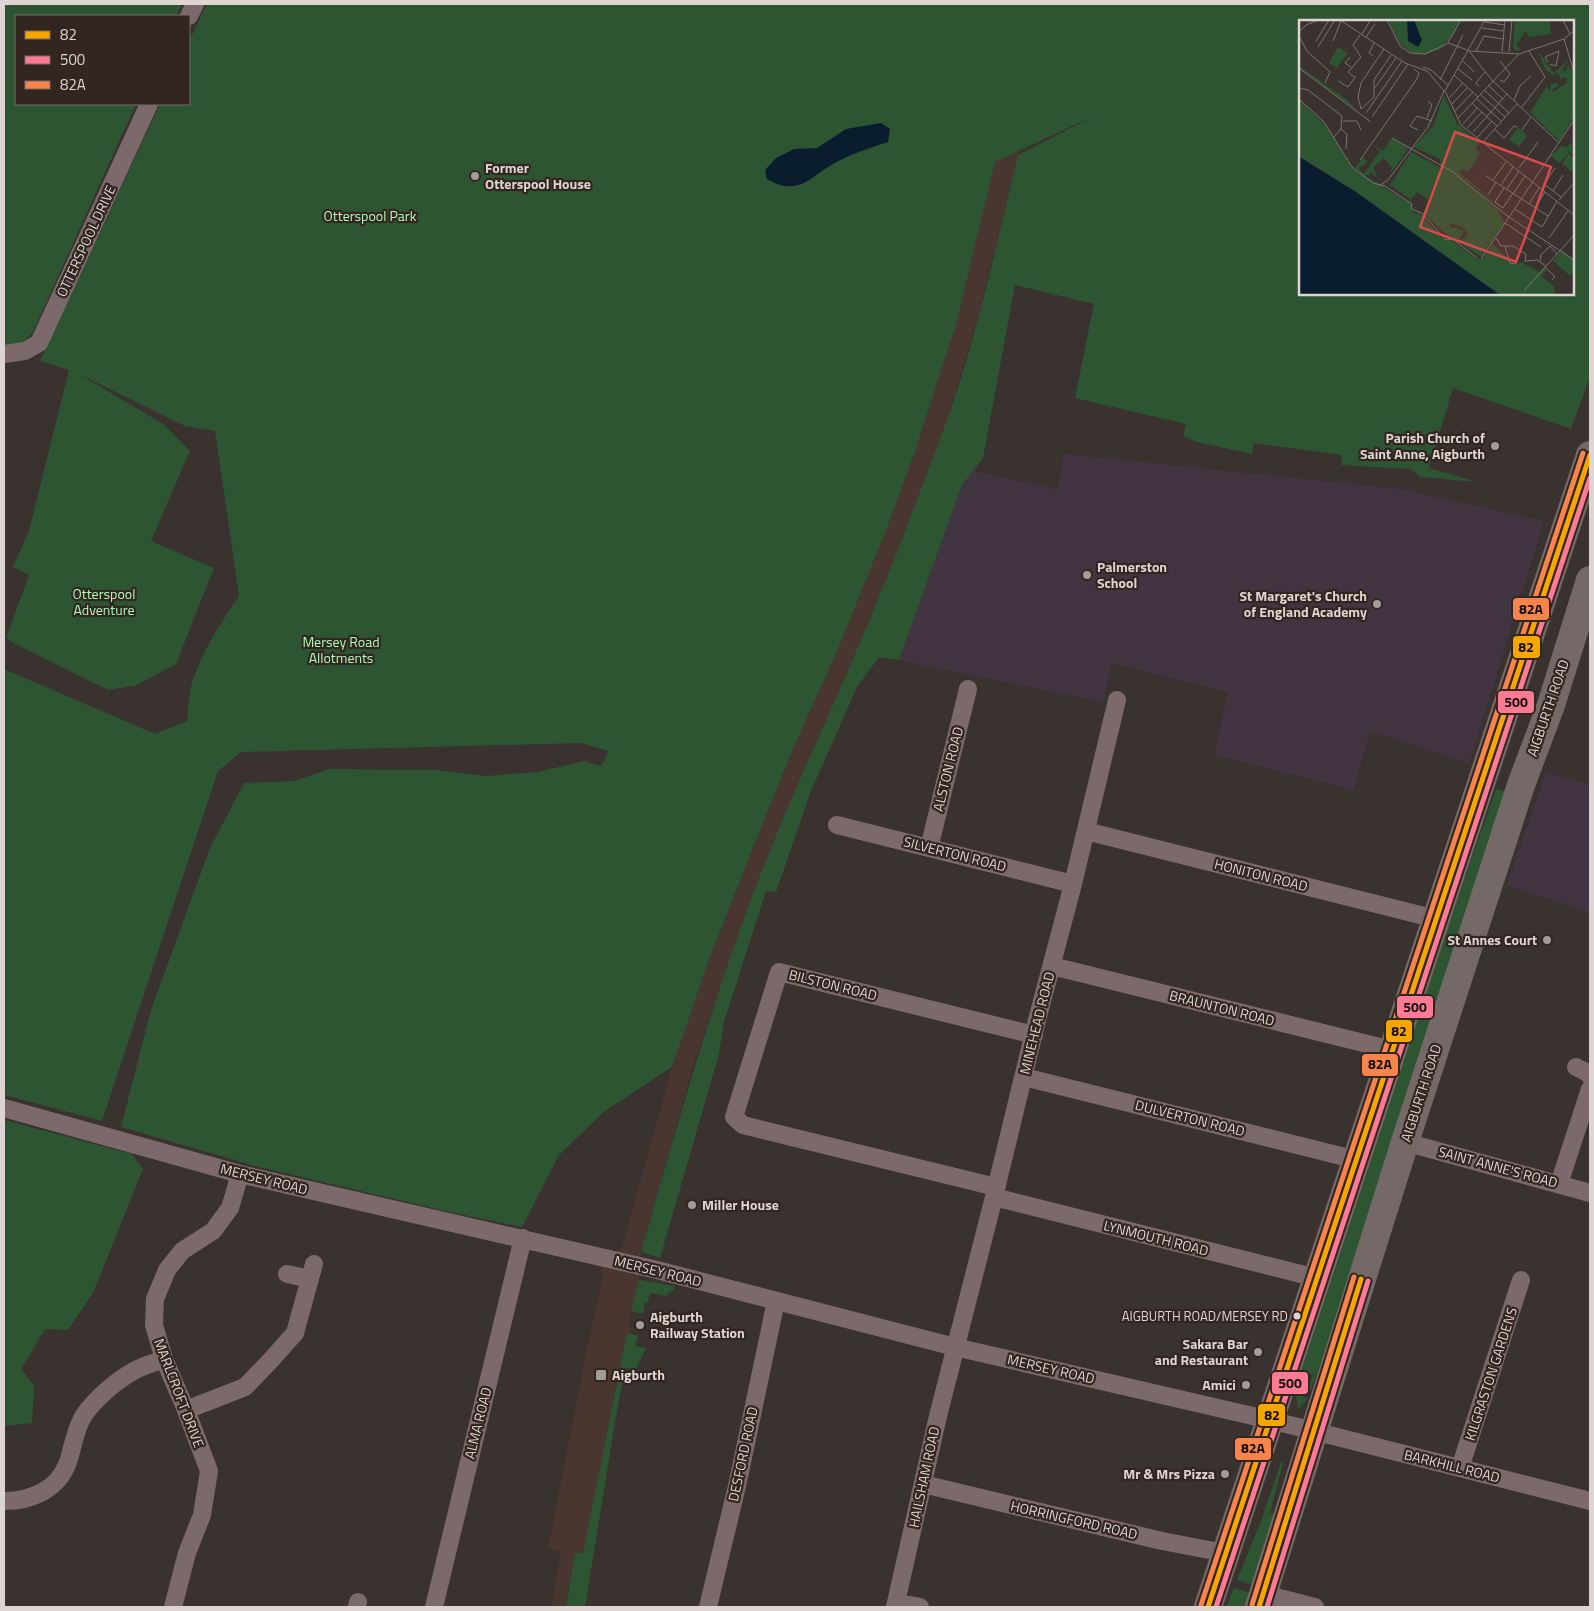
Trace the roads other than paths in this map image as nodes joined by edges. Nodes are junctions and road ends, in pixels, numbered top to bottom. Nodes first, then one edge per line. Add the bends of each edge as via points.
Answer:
1 (149, 105) edge
2 (4, 354) edge
3 (1590, 455) edge
4 (1590, 580) edge
5 (968, 689) dead end
6 (1117, 700) dead end
7 (837, 825) dead end
8 (1086, 831) junction
9 (929, 848) junction
10 (1073, 884) junction
11 (1436, 919) junction
12 (1052, 966) junction
13 (1034, 1035) junction
14 (1392, 1050) junction
15 (1024, 1077) junction
16 (1590, 1088) edge
17 (4, 1108) edge
18 (734, 1117) joint
19 (1405, 1142) junction
20 (1357, 1160) junction
21 (240, 1174) junction
22 (1559, 1184) junction
23 (995, 1192) junction
24 (1590, 1193) edge
25 (523, 1238) junction
26 (286, 1274) dead end
27 (1317, 1278) junction
28 (1521, 1280) dead end
29 (776, 1301) junction
30 (955, 1347) junction
31 (164, 1359) junction
32 (186, 1410) junction
33 (1270, 1420) junction
34 (1313, 1432) junction
35 (1460, 1468) junction
36 (923, 1484) junction
37 (4, 1501) edge
38 (1590, 1501) edge
39 (1225, 1553) junction
40 (1262, 1600) edge
41 (896, 1605) edge
42 (1308, 1606) edge
43 (172, 1607) edge
44 (434, 1607) edge
45 (708, 1607) edge
46 (920, 1607) edge
47 (1208, 1607) edge

1 - 2 street, OTTERSPOOL DRIVE via 39,343 25,351
3 - 11 highway
4 - 19 highway, AIGBURTH ROAD
5 - 9 street, ALSTON ROAD
6 - 8 street, MINEHEAD ROAD
7 - 9 street, SILVERTON ROAD
8 - 10 street, MINEHEAD ROAD
8 - 11 street, HONITON ROAD
9 - 10 street, SILVERTON ROAD
10 - 12 street, MINEHEAD ROAD
11 - 14 highway
12 - 13 street, MINEHEAD ROAD
12 - 14 street, BRAUNTON ROAD
13 - 15 street, MINEHEAD ROAD
13 - 18 street, BILSTON ROAD via 779,972
14 - 20 highway
15 - 20 street, DULVERTON ROAD
15 - 23 street, MINEHEAD ROAD
16 - 22 street
17 - 21 street, MERSEY ROAD
18 - 23 street, LYNMOUTH ROAD via 743,1125
19 - 22 street, SAINT ANNE'S ROAD
19 - 34 highway, AIGBURTH ROAD
20 - 27 highway
21 - 25 street, MERSEY ROAD
21 - 31 street, MARLCROFT DRIVE via 230,1208 213,1231 182,1251 167,1270 154,1299 154,1325
22 - 24 street, SAINT ANNE'S ROAD
23 - 27 street, LYNMOUTH ROAD
23 - 30 street, MINEHEAD ROAD
25 - 29 street, MERSEY ROAD
25 - 44 street, ALMA ROAD
26 - 32 street via 312,1272 295,1333 245,1387
27 - 33 highway
28 - 35 street, KILGRASTON GARDENS
29 - 30 street, MERSEY ROAD
29 - 45 street, DESFORD ROAD
30 - 33 street, MERSEY ROAD
30 - 36 street, HAILSHAM ROAD
31 - 32 street, MARLCROFT DRIVE
31 - 37 street via 133,1371 108,1389 84,1415 67,1463 48,1489 20,1501
32 - 43 street, MARLCROFT DRIVE via 209,1471 202,1515
33 - 34 street, MERSEY ROAD
33 - 39 highway
34 - 35 street, BARKHILL ROAD
34 - 40 highway, AIGBURTH ROAD
35 - 38 street, BARKHILL ROAD
36 - 39 street, HORRINGFORD ROAD
36 - 41 street, HAILSHAM ROAD
39 - 47 highway
40 - 42 street
41 - 46 street

